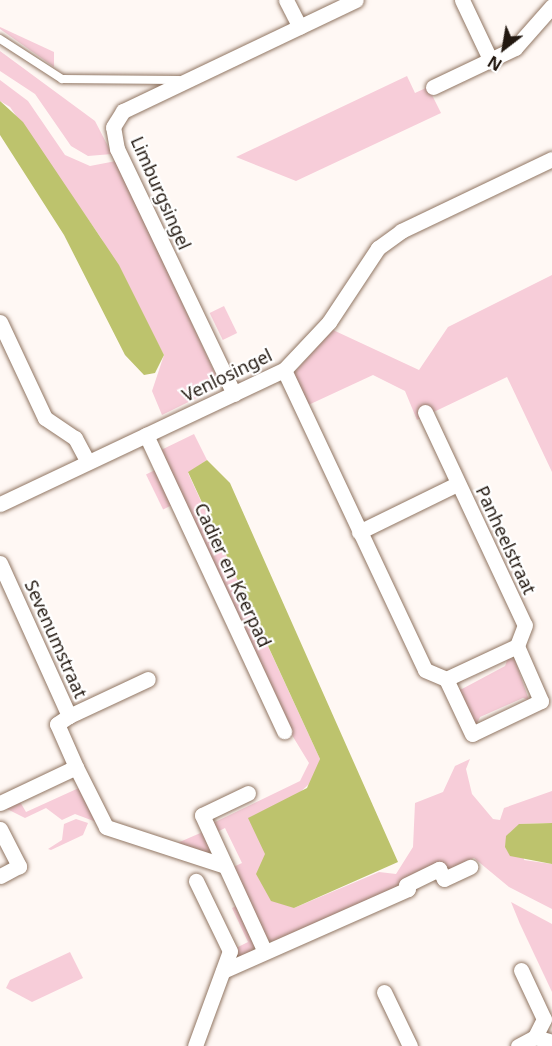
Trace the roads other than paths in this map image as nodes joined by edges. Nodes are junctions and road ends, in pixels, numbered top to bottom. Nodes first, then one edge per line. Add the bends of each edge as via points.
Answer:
1 (286, 0) edge
2 (356, 0) edge
3 (462, 0) edge
4 (552, 6) edge
5 (300, 27) junction
6 (0, 39) edge
7 (491, 61) junction
8 (187, 80) junction
9 (433, 87) dead end
10 (552, 159) edge
11 (0, 322) edge
12 (284, 370) junction
13 (234, 394) junction
14 (425, 412) dead end
15 (146, 435) junction
16 (88, 462) junction
17 (457, 484) junction
18 (0, 504) edge
19 (359, 532) junction
20 (0, 563) edge
21 (517, 646) junction
22 (148, 679) dead end
23 (446, 679) junction
24 (69, 716) junction
25 (284, 731) dead end
26 (76, 766) junction
27 (248, 793) dead end
28 (0, 803) edge
29 (0, 829) edge
30 (225, 866) junction
31 (470, 867) dead end
32 (0, 876) edge
33 (196, 880) dead end
34 (264, 950) junction
35 (521, 970) dead end
36 (223, 971) junction
37 (384, 992) dead end
38 (535, 1037) junction
39 (552, 1042) edge
40 (195, 1046) edge
41 (410, 1046) edge
42 (518, 1046) edge

1 - 5 street
2 - 5 street, Limburgsingel
3 - 7 street
4 - 7 street via 515,48
5 - 8 street, Limburgsingel
6 - 8 lane via 62,79
7 - 9 street
8 - 13 street, Limburgsingel via 123,111 113,127 117,149
10 - 12 street, Venlosingel via 401,231 378,248 329,322
11 - 16 street via 45,418 75,438
12 - 13 street, Venlosingel
12 - 19 street
13 - 15 street, Venlosingel
14 - 17 street, Panheelstraat
15 - 16 street, Venlosingel
15 - 25 street, Cadier en Keerpad
16 - 18 street, Venlosingel
17 - 19 street, Panheelstraat
17 - 21 street, Panheelstraat via 525,625
19 - 23 street via 425,670
20 - 24 street, Sevenumstraat
21 - 23 street
21 - 23 street via 541,701 472,734
22 - 24 street, Sevenumstraat
24 - 26 street via 57,724
26 - 28 street
26 - 30 street via 106,827
27 - 30 street via 202,815
29 - 32 street via 19,866
30 - 34 street
31 - 34 street via 444,879 439,869 406,885 408,890 274,952
33 - 36 street via 230,951
34 - 36 street
35 - 38 street via 544,1019
36 - 40 street
37 - 41 street
38 - 39 street
38 - 42 street

